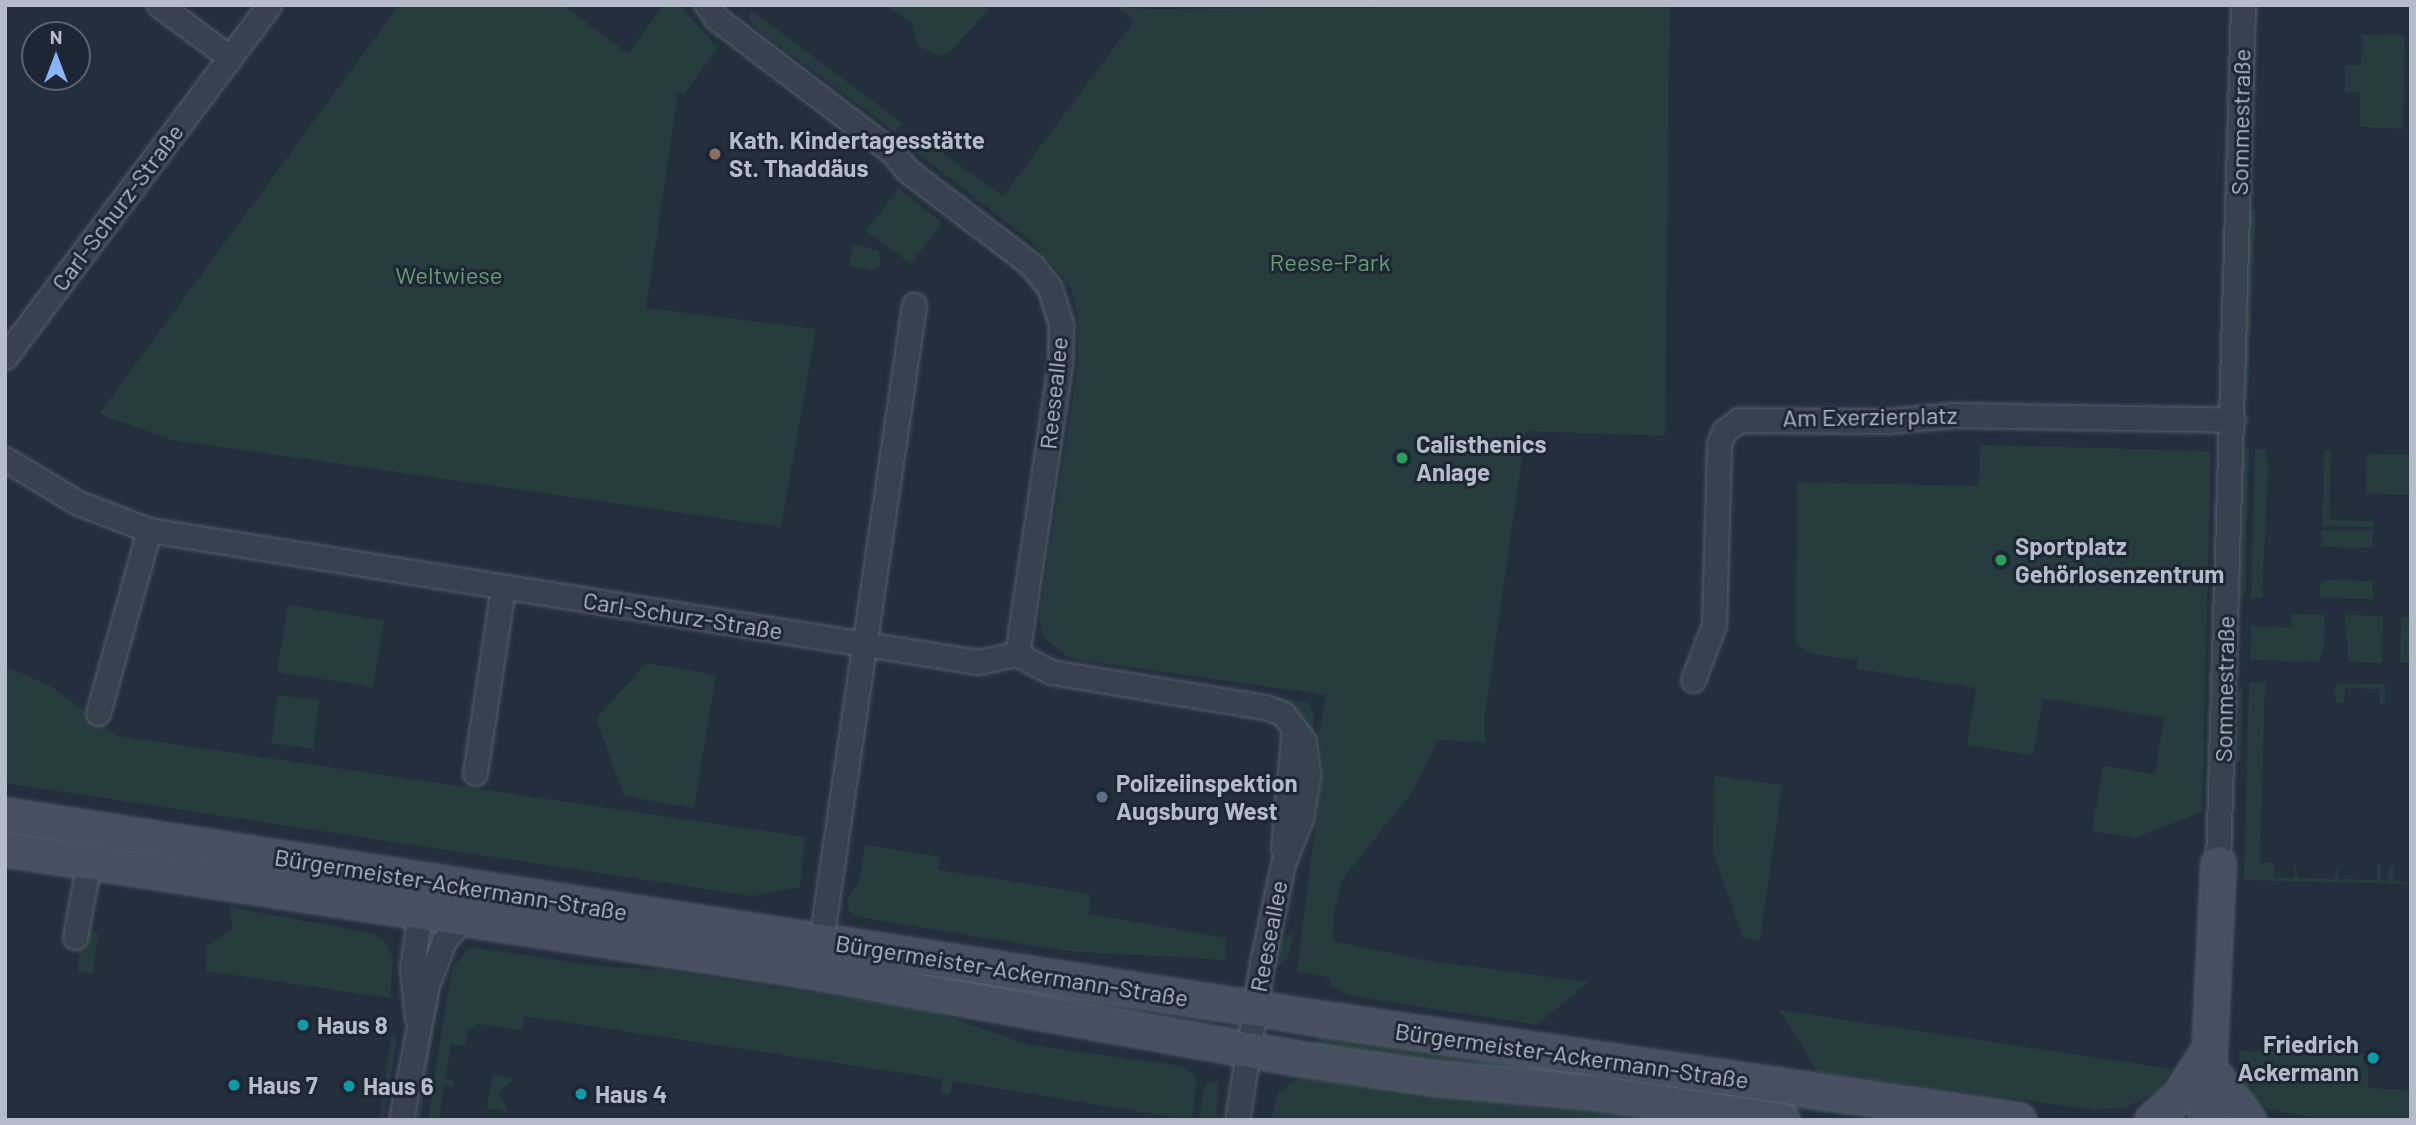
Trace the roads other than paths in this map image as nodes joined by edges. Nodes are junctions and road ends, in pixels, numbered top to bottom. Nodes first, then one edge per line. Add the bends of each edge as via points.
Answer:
1 (159, 5) edge
2 (269, 5) edge
3 (706, 5) edge
4 (2243, 5) edge
5 (229, 57) junction
6 (914, 305) dead end
7 (5, 357) edge
8 (2233, 420) junction
9 (5, 459) edge
10 (149, 530) junction
11 (503, 587) junction
12 (864, 644) junction
13 (1017, 654) junction
14 (1693, 680) dead end
15 (98, 713) dead end
16 (475, 773) dead end
17 (5, 815) edge
18 (5, 849) edge
19 (89, 862) junction
20 (2218, 863) joint
21 (569, 902) junction
22 (420, 912) junction
23 (464, 918) junction
24 (75, 937) dead end
25 (821, 942) junction
26 (1254, 1009) junction
27 (417, 1018) junction
28 (1247, 1050) junction
29 (2207, 1059) junction
30 (401, 1120) edge
31 (1237, 1120) edge
32 (1782, 1120) edge
33 (2019, 1120) edge
34 (2152, 1120) edge
35 (2206, 1120) edge
36 (2248, 1120) edge

1 - 5 street
2 - 5 street, Carl-Schurz-Straße
3 - 13 street, Reeseallee via 716,18 1032,265 1049,288 1061,326 1061,354
4 - 8 street, Sommestraße
5 - 7 street, Carl-Schurz-Straße
6 - 12 street
8 - 14 street, Am Exerzierplatz via 1954,415 1888,421 1739,420 1724,431 1719,444 1714,625
8 - 20 street, Sommestraße
9 - 10 street, Carl-Schurz-Straße via 78,503
10 - 11 street, Carl-Schurz-Straße
10 - 15 street
11 - 12 street, Carl-Schurz-Straße
11 - 16 street
12 - 13 street, Carl-Schurz-Straße via 978,662
12 - 25 street
13 - 26 street, Reeseallee via 1051,672 1265,707 1283,714 1293,727 1283,864
17 - 21 main road, Bürgermeister-Ackermann-Straße
18 - 19 main road, Bürgermeister-Ackermann-Straße
19 - 22 main road, Bürgermeister-Ackermann-Straße
19 - 24 street
20 - 29 main road, Sommestraße
21 - 22 street via 554,911 447,897 433,899
21 - 25 main road, Bürgermeister-Ackermann-Straße
22 - 23 main road, Bürgermeister-Ackermann-Straße
22 - 27 street via 412,968
23 - 27 street via 441,948
23 - 28 main road, Bürgermeister-Ackermann-Straße via 793,968
25 - 26 main road, Bürgermeister-Ackermann-Straße
26 - 28 street, Reeseallee
26 - 33 main road, Bürgermeister-Ackermann-Straße
27 - 30 street
28 - 31 street, Reeseallee
28 - 32 main road, Bürgermeister-Ackermann-Straße
29 - 34 main road via 2178,1097
29 - 35 main road, Sommestraße
29 - 36 main road

